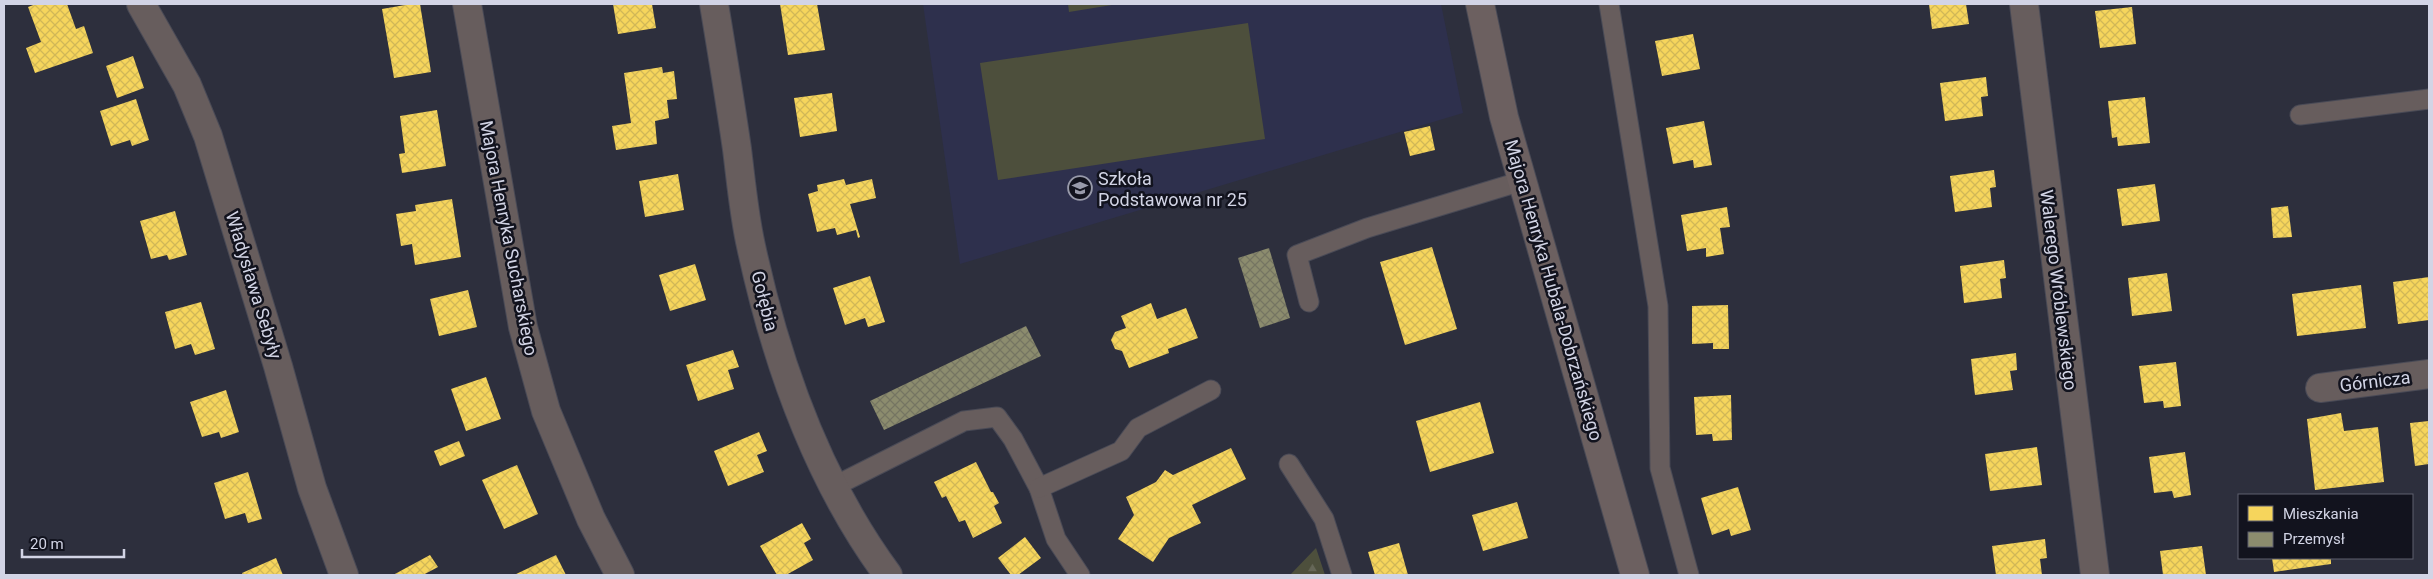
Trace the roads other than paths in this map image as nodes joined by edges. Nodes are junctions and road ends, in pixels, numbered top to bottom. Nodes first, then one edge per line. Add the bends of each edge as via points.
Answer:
1 (141, 4) edge
2 (467, 4) edge
3 (714, 4) edge
4 (1480, 4) edge
5 (1609, 4) edge
6 (2024, 4) edge
7 (2429, 99) edge
8 (2300, 115) dead end
9 (1522, 181) junction
10 (1309, 302) dead end
11 (2429, 374) edge
12 (2320, 388) dead end
13 (1211, 390) dead end
14 (1289, 464) dead end
15 (833, 487) junction
16 (1039, 488) junction
17 (344, 575) edge
18 (620, 575) edge
19 (888, 575) edge
20 (1080, 575) edge
21 (1342, 575) edge
22 (1635, 575) edge
23 (1689, 575) edge
24 (2095, 575) edge

1 - 17 street, Władysława Sebyły via 186,84 208,136 312,488
2 - 18 street, Majora Henryka Sucharskiego via 523,327 546,411 590,519
3 - 15 street, Gołębia via 750,245 774,338 800,414
4 - 9 street, Majora Henryka Hubala-Dobrzańskiego via 1504,117
5 - 23 lane via 1658,306 1660,468
6 - 24 street, Walerego Wróblewskiego
7 - 8 lane
9 - 10 lane via 1368,228 1298,255
9 - 22 street, Majora Henryka Hubala-Dobrzańskiego
11 - 12 street, Górnicza
13 - 16 lane via 1138,428 1121,451
14 - 21 lane via 1324,518
15 - 16 lane via 964,421 997,417 1013,439
15 - 19 street, Gołębia
16 - 20 lane via 1056,539

